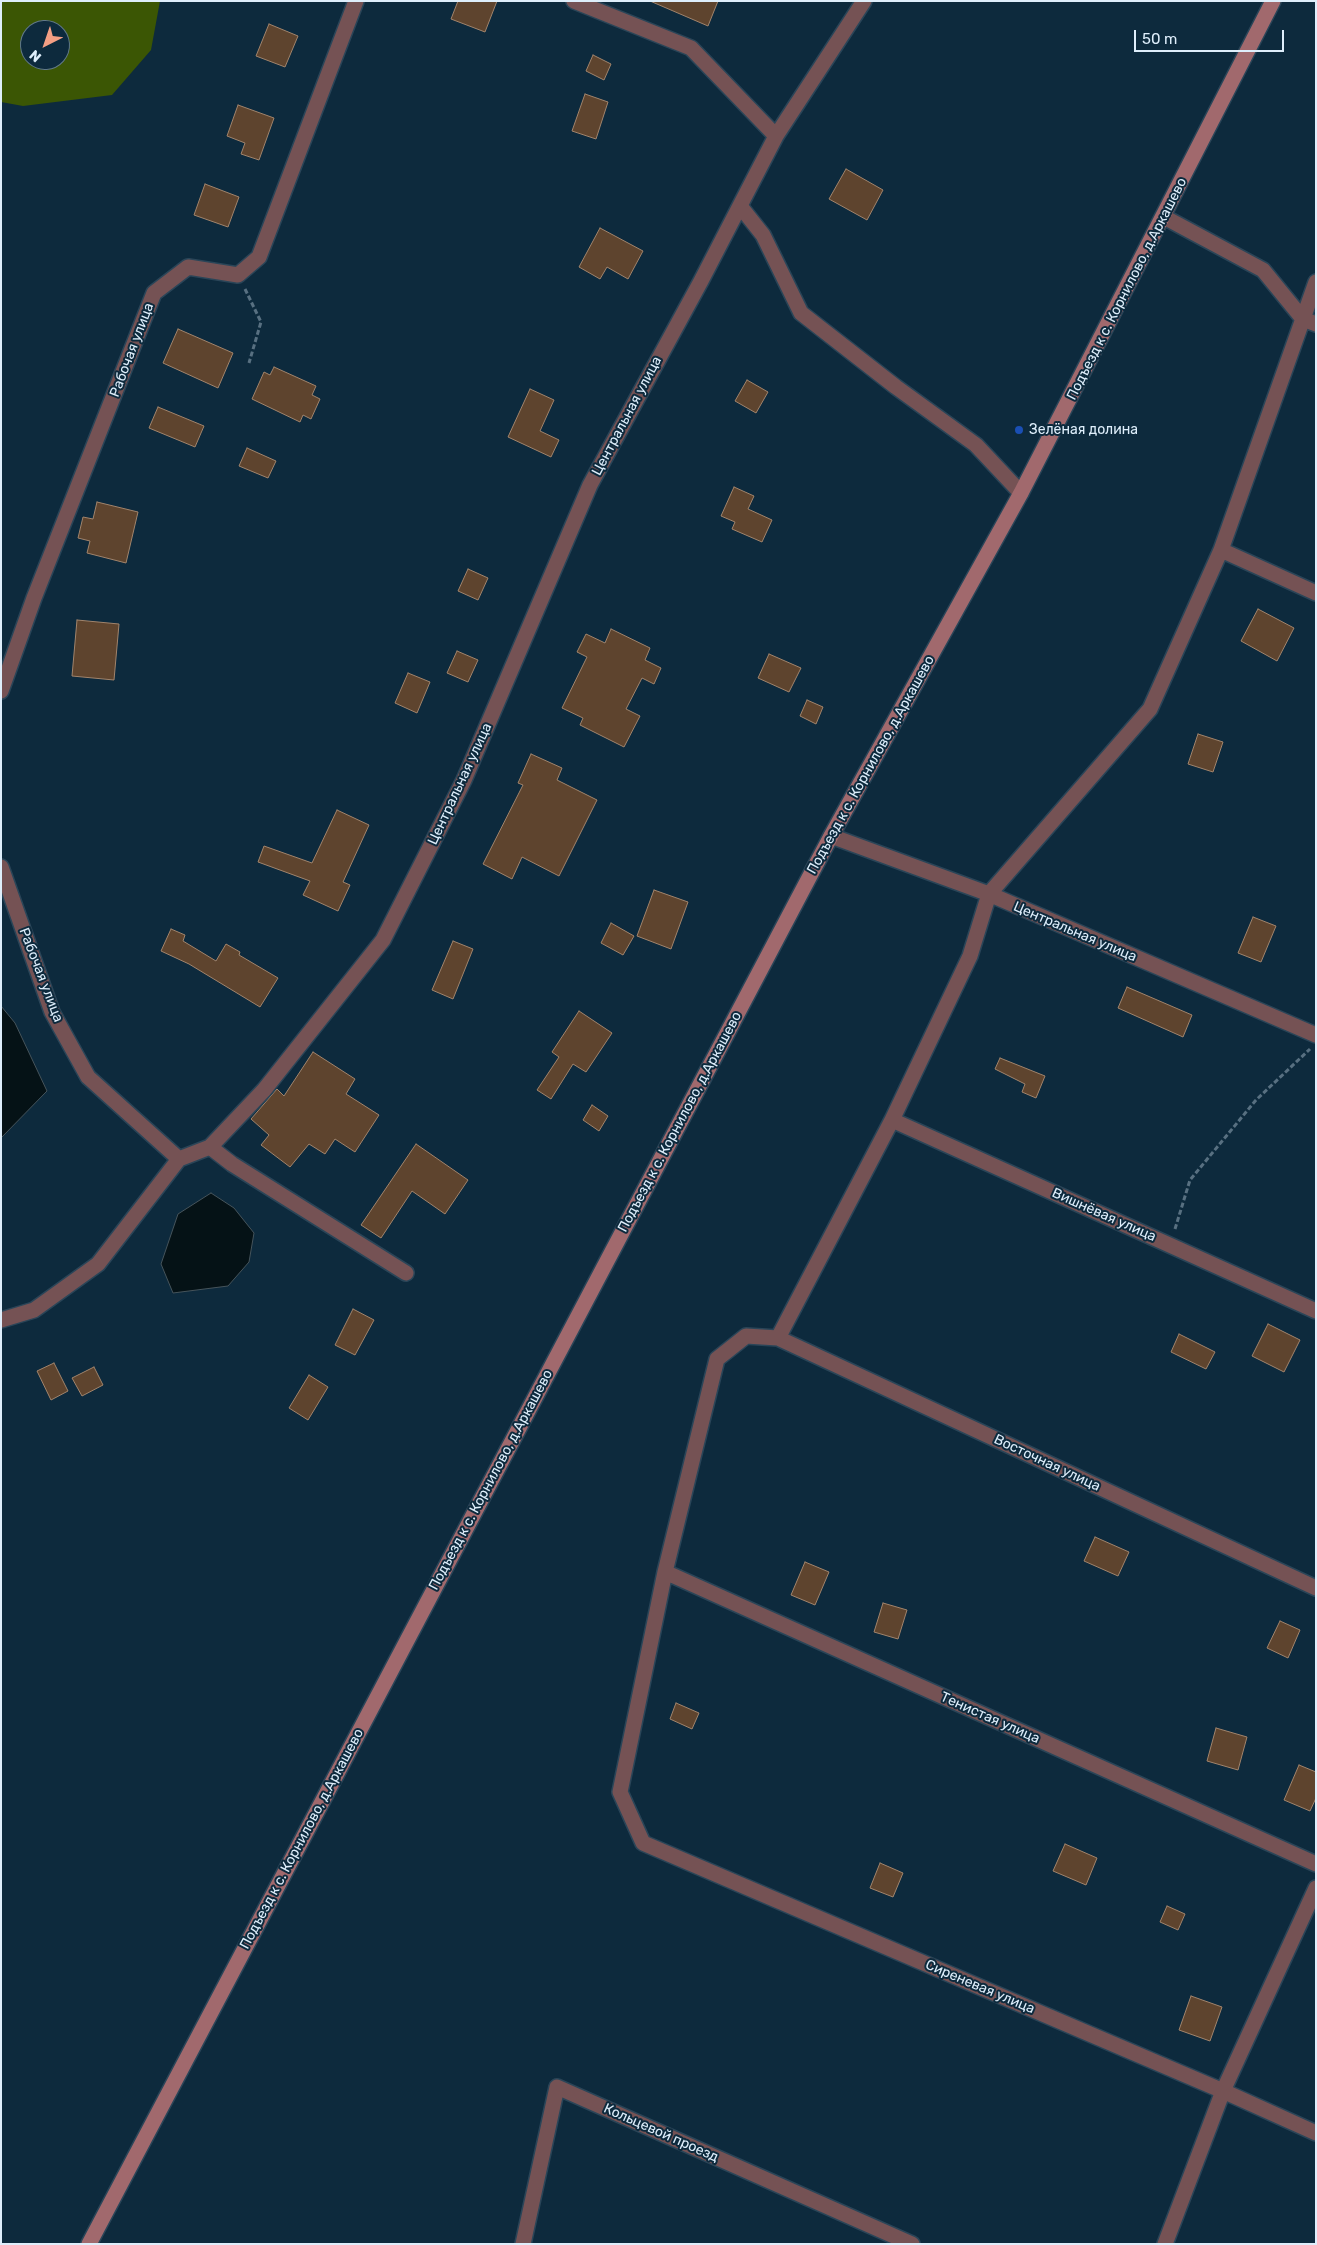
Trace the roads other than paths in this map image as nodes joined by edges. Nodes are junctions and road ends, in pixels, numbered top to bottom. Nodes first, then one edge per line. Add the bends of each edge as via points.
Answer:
1 (356, 1) edge
2 (574, 1) edge
3 (864, 1) edge
4 (1273, 1) edge
5 (776, 136) junction
6 (740, 206) junction
7 (1164, 217) junction
8 (1316, 282) edge
9 (1310, 321) edge
10 (1021, 493) junction
11 (1221, 550) junction
12 (1316, 593) edge
13 (1, 691) edge
14 (831, 836) junction
15 (1, 867) edge
16 (989, 894) junction
17 (1316, 1036) edge
18 (892, 1120) junction
19 (210, 1147) junction
20 (179, 1159) junction
21 (406, 1273) dead end
22 (1316, 1311) edge
23 (1, 1320) edge
24 (778, 1338) junction
25 (665, 1572) junction
26 (1316, 1588) edge
27 (1316, 1864) edge
28 (1316, 1888) edge
29 (1223, 2091) junction
30 (1316, 2133) edge
31 (89, 2244) edge
32 (523, 2244) edge
33 (912, 2244) edge
34 (1165, 2244) edge

1 - 13 street, Рабочая улица via 259,257 238,275 188,267 154,293 34,598
2 - 5 street via 691,48
3 - 5 street, Центральная улица
4 - 7 street, Подъезд к с. Корнилово, д.Аркашево
5 - 6 street, Центральная улица
6 - 10 street via 763,235 801,313 976,445
6 - 19 street, Центральная улица via 590,485 464,780 383,940 264,1090
7 - 9 street via 1263,270
7 - 10 street, Подъезд к с. Корнилово, д.Аркашево
8 - 9 street
9 - 11 street
10 - 14 street, Подъезд к с. Корнилово, д.Аркашево
11 - 12 street
11 - 16 street via 1150,709
14 - 16 street, Центральная улица
14 - 31 street, Подъезд к с. Корнилово, д.Аркашево
15 - 20 street, Рабочая улица via 52,1012 88,1077
16 - 17 street, Центральная улица
16 - 18 street via 970,956
18 - 22 street, Вишнёвая улица
18 - 24 street
19 - 20 street, Центральная улица
19 - 21 street
20 - 23 street via 98,1264 34,1310
24 - 25 street via 746,1336 717,1359
24 - 26 street, Восточная улица
25 - 27 street, Тенистая улица
25 - 29 street, Сиреневая улица via 620,1792 642,1843
28 - 29 street
29 - 30 street, Сиреневая улица
29 - 34 street
32 - 33 street, Кольцевой проезд via 557,2088

